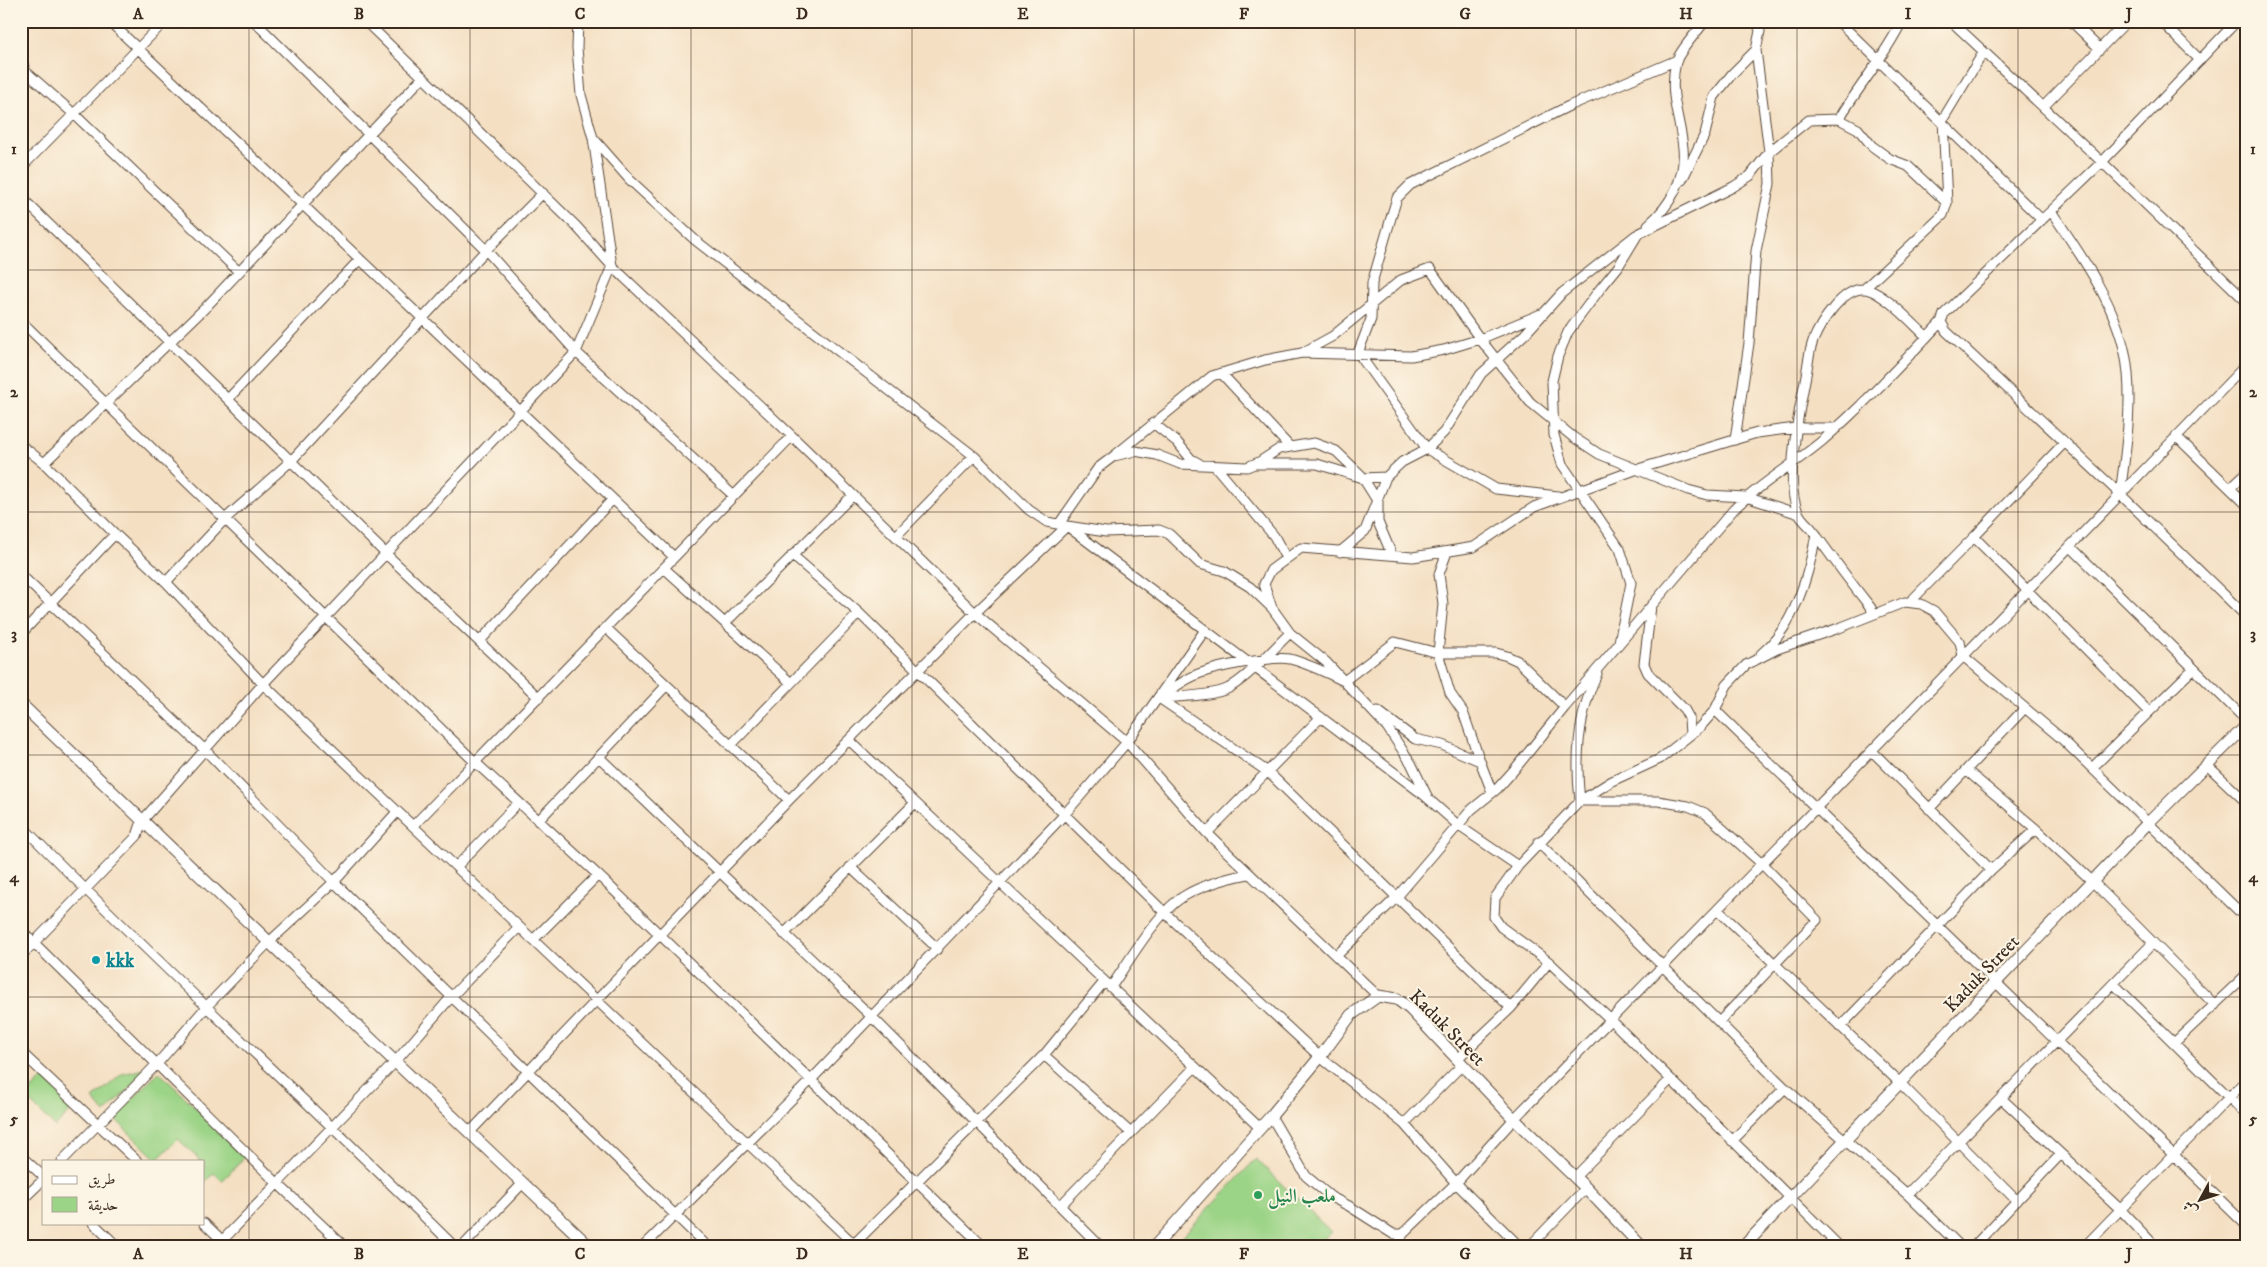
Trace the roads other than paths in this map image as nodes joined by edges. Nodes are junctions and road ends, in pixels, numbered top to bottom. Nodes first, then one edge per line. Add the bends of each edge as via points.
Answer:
1 (109, 21) edge
2 (165, 21) edge
3 (254, 21) edge
4 (366, 21) edge
5 (578, 21) edge
6 (1705, 21) edge
7 (1757, 21) edge
8 (1838, 21) edge
9 (1902, 21) edge
10 (1951, 21) edge
11 (2071, 21) edge
12 (2127, 21) edge
13 (2161, 21) edge
14 (2237, 21) edge
15 (137, 48) junction
16 (2100, 49) junction
17 (1756, 50) junction
18 (1983, 53) junction
19 (21, 57) edge
20 (1677, 60) junction
21 (1879, 60) junction
22 (2200, 60) junction
23 (23, 73) edge
24 (423, 77) junction
25 (2043, 107) junction
26 (74, 114) junction
27 (1838, 119) junction
28 (1944, 124) junction
29 (368, 134) junction
30 (593, 138) junction
31 (1769, 152) junction
32 (2102, 162) junction
33 (21, 168) edge
34 (1680, 185) junction
35 (543, 193) junction
36 (21, 197) edge
37 (1948, 204) junction
38 (302, 205) junction
39 (2051, 211) junction
40 (2042, 220) junction
41 (1638, 234) junction
42 (486, 250) junction
43 (360, 259) junction
44 (612, 266) junction
45 (239, 272) junction
46 (1864, 289) junction
47 (2246, 301) edge
48 (1371, 304) junction
49 (1544, 313) junction
50 (425, 319) junction
51 (21, 321) edge
52 (1941, 322) junction
53 (1928, 337) junction
54 (1480, 339) junction
55 (171, 342) junction
56 (576, 352) junction
57 (1302, 353) junction
58 (1358, 353) junction
59 (1496, 360) junction
60 (2246, 365) edge
61 (1221, 373) junction
62 (228, 399) junction
63 (107, 404) junction
64 (520, 413) junction
65 (1554, 422) junction
66 (1153, 423) junction
67 (1796, 428) junction
68 (1837, 428) junction
69 (792, 436) junction
70 (2176, 436) junction
71 (1735, 440) junction
72 (2065, 442) junction
73 (21, 445) edge
74 (1290, 447) junction
75 (1427, 449) junction
76 (974, 456) junction
77 (1114, 456) junction
78 (292, 460) junction
79 (1794, 462) junction
80 (44, 463) junction
81 (1253, 464) junction
82 (1202, 465) junction
83 (1215, 466) junction
84 (1635, 470) junction
85 (2246, 473) edge
86 (1386, 477) junction
87 (1363, 478) junction
88 (2230, 488) junction
89 (1579, 490) junction
90 (2120, 494) junction
91 (853, 495) junction
92 (734, 496) junction
93 (1561, 496) junction
94 (1746, 497) junction
95 (613, 499) junction
96 (1378, 502) junction
97 (2246, 504) edge
98 (1799, 514) junction
99 (225, 519) junction
100 (1063, 525) junction
101 (115, 534) junction
102 (1816, 534) junction
103 (896, 536) junction
104 (1974, 537) junction
105 (2070, 546) junction
106 (1340, 552) junction
107 (1447, 552) junction
108 (385, 553) junction
109 (792, 555) junction
110 (1392, 555) junction
111 (674, 557) junction
112 (1286, 558) junction
113 (664, 568) junction
114 (21, 575) edge
115 (166, 582) junction
116 (2028, 589) junction
117 (1910, 602) junction
118 (52, 604) junction
119 (1651, 605) junction
120 (1272, 608) junction
121 (2244, 612) edge
122 (859, 613) junction
123 (975, 613) junction
124 (1873, 614) junction
125 (325, 618) junction
126 (725, 623) junction
127 (606, 628) junction
128 (1205, 630) junction
129 (1290, 632) junction
130 (21, 634) edge
131 (480, 641) junction
132 (1618, 644) junction
133 (1438, 653) junction
134 (1963, 656) junction
135 (1262, 660) junction
136 (1602, 663) junction
137 (1252, 665) junction
138 (1746, 665) junction
139 (2193, 669) junction
140 (918, 671) junction
141 (1344, 681) junction
142 (791, 683) junction
143 (263, 684) junction
144 (666, 686) junction
145 (539, 698) junction
146 (1159, 698) junction
147 (1362, 700) junction
148 (21, 704) edge
149 (1565, 706) junction
150 (2025, 708) junction
151 (1715, 710) junction
152 (2149, 712) junction
153 (1321, 717) junction
154 (2246, 720) edge
155 (2246, 726) edge
156 (1690, 735) junction
157 (849, 740) junction
158 (1127, 742) junction
159 (730, 746) junction
160 (205, 750) junction
161 (1872, 751) junction
162 (599, 757) junction
163 (1480, 761) junction
164 (475, 762) junction
165 (2207, 765) junction
166 (2092, 768) junction
167 (1966, 770) junction
168 (1268, 772) junction
169 (1492, 792) junction
170 (1428, 798) junction
171 (789, 800) junction
172 (1580, 801) junction
173 (518, 802) junction
174 (2246, 802) edge
175 (915, 803) junction
176 (1815, 809) junction
177 (1929, 809) junction
178 (397, 812) junction
179 (1064, 815) junction
180 (142, 821) junction
181 (538, 821) junction
182 (2147, 824) junction
183 (21, 825) edge
184 (413, 826) junction
185 (1460, 826) junction
186 (2036, 829) junction
187 (1207, 833) junction
188 (1538, 842) junction
189 (1762, 864) junction
190 (1518, 866) junction
191 (456, 867) junction
192 (850, 867) junction
193 (1992, 870) junction
194 (720, 872) junction
195 (1248, 874) junction
196 (598, 875) junction
197 (334, 882) junction
198 (998, 882) junction
199 (2093, 882) junction
200 (85, 890) junction
201 (1396, 898) junction
202 (1718, 910) junction
203 (1164, 912) junction
204 (2246, 918) edge
205 (520, 927) junction
206 (1937, 927) junction
207 (21, 930) edge
208 (784, 934) junction
209 (658, 935) junction
210 (533, 940) junction
211 (269, 942) junction
212 (2153, 943) junction
213 (34, 944) junction
214 (938, 949) junction
215 (21, 956) edge
216 (1336, 956) junction
217 (1549, 962) junction
218 (1774, 964) junction
219 (1662, 966) junction
220 (2246, 975) edge
221 (1996, 984) junction
222 (2114, 984) junction
223 (1111, 987) junction
224 (452, 996) junction
225 (1378, 996) junction
226 (597, 1000) junction
227 (2214, 1005) junction
228 (207, 1006) junction
229 (1511, 1008) junction
230 (872, 1017) junction
231 (1611, 1020) junction
232 (1719, 1022) junction
233 (1840, 1027) junction
234 (2057, 1043) junction
235 (2174, 1044) junction
236 (21, 1052) edge
237 (1044, 1054) junction
238 (1320, 1057) junction
239 (396, 1061) junction
240 (1459, 1062) junction
241 (157, 1064) junction
242 (1195, 1067) junction
243 (528, 1070) junction
244 (811, 1080) junction
245 (1670, 1080) junction
246 (2246, 1080) edge
247 (1900, 1083) junction
248 (1785, 1088) junction
249 (2229, 1098) junction
250 (2002, 1099) junction
251 (2246, 1114) edge
252 (1271, 1116) junction
253 (1514, 1119) junction
254 (977, 1121) junction
255 (1404, 1124) junction
256 (99, 1125) junction
257 (333, 1126) junction
258 (1260, 1128) junction
259 (470, 1132) junction
260 (1131, 1133) junction
261 (1847, 1140) junction
262 (1732, 1141) junction
263 (747, 1143) junction
264 (1958, 1144) junction
265 (2061, 1154) junction
266 (2173, 1155) junction
267 (21, 1156) edge
268 (63, 1160) edge
269 (137, 1160) edge
270 (42, 1176) edge
271 (1575, 1177) junction
272 (42, 1180) edge
273 (916, 1181) junction
274 (523, 1182) junction
275 (277, 1183) junction
276 (1456, 1183) junction
277 (1586, 1188) junction
278 (1908, 1194) junction
279 (1790, 1198) junction
280 (2017, 1201) junction
281 (21, 1202) edge
282 (1060, 1206) junction
283 (2120, 1209) junction
284 (675, 1215) junction
285 (94, 1224) edge
286 (205, 1224) edge
287 (2246, 1225) edge
288 (1403, 1234) junction
289 (222, 1244) edge
290 (854, 1245) edge
291 (117, 1246) edge
292 (344, 1246) edge
293 (454, 1246) edge
294 (463, 1246) edge
295 (590, 1246) edge
296 (644, 1246) edge
297 (707, 1246) edge
298 (983, 1246) edge
299 (1100, 1246) edge
300 (1155, 1246) edge
301 (1398, 1246) edge
302 (1519, 1246) edge
303 (1530, 1246) edge
304 (1641, 1246) edge
305 (1744, 1246) edge
306 (1839, 1246) edge
307 (1960, 1246) edge
308 (1974, 1246) edge
309 (2085, 1246) edge
310 (2155, 1246) edge

1 - 15 street
2 - 15 street
3 - 29 street
4 - 24 street
5 - 30 street via 581,95
6 - 20 street
7 - 17 street via 1760,31
8 - 21 street
9 - 21 street
10 - 18 street
11 - 16 street
12 - 16 street
13 - 22 street
14 - 22 street
15 - 26 street
15 - 38 street
16 - 25 street
17 - 31 street
17 - 34 street via 1714,97 1705,134
18 - 25 street
18 - 28 street via 1943,119
19 - 23 street
20 - 34 street via 1672,92 1684,150
20 - 48 street via 1569,106 1410,185 1398,198 1393,211 1372,283
21 - 27 street
21 - 28 street
22 - 32 street
23 - 26 street
24 - 29 street
24 - 35 street
25 - 32 street
26 - 33 street
26 - 45 street
27 - 31 street via 1809,120
27 - 37 street via 1858,129 1872,146 1890,159 1908,166
28 - 37 street
28 - 40 street
29 - 38 street
29 - 42 street
30 - 44 street
30 - 76 street via 630,180 695,240
31 - 41 street via 1750,176 1733,187
31 - 71 street via 1770,184 1756,251 1749,343
32 - 39 street
32 - 47 street
34 - 41 street via 1657,217
35 - 42 street
35 - 44 street
36 - 55 street
37 - 46 street via 1943,215
38 - 43 street
38 - 45 street
39 - 40 street
39 - 90 street via 2089,268 2125,352 2127,446
40 - 52 street via 1944,314
41 - 49 street via 1562,293
41 - 65 street via 1618,267 1568,332 1552,381
42 - 50 street
42 - 56 street
43 - 50 street
43 - 62 street
44 - 56 street
44 - 69 street
45 - 55 street
46 - 53 street via 1881,296
46 - 67 street via 1850,292 1821,325 1812,344
48 - 54 street via 1400,280 1430,269
48 - 57 street via 1333,336
48 - 58 street via 1371,319
49 - 54 street
49 - 59 street
50 - 64 street
50 - 78 street
51 - 63 street
52 - 53 street
52 - 72 street via 1946,331
53 - 68 street
54 - 58 street via 1411,356
54 - 59 street
55 - 62 street
55 - 63 street
56 - 64 street
56 - 92 street
57 - 58 street
57 - 61 street
58 - 75 street
59 - 65 street via 1530,402
59 - 75 street via 1481,374 1444,432
60 - 70 street
61 - 66 street via 1212,376
61 - 74 street
62 - 78 street
63 - 80 street
63 - 99 street
64 - 95 street
64 - 108 street
65 - 84 street via 1599,454
65 - 89 street via 1562,464
66 - 77 street
66 - 82 street
67 - 68 street
67 - 71 street via 1757,433
67 - 79 street
68 - 79 street
69 - 91 street
69 - 92 street
70 - 88 street
70 - 90 street
71 - 84 street
72 - 90 street
72 - 104 street
73 - 80 street
74 - 81 street via 1279,449
74 - 87 street via 1314,443 1336,451
75 - 86 street via 1402,462
75 - 93 street via 1496,489
76 - 100 street via 1029,510 1047,522
76 - 103 street
77 - 82 street via 1135,451 1180,464
77 - 100 street via 1098,468
78 - 99 street
78 - 108 street
79 - 94 street
79 - 98 street via 1792,474
80 - 101 street
81 - 83 street via 1247,467
81 - 87 street via 1317,464
82 - 83 street
83 - 112 street via 1274,536
84 - 89 street
84 - 94 street via 1707,495
85 - 88 street
86 - 87 street
86 - 96 street
87 - 96 street
88 - 97 street
89 - 93 street
89 - 132 street via 1620,549 1631,583
90 - 105 street
90 - 121 street
91 - 103 street
91 - 109 street
92 - 111 street
93 - 107 street via 1534,507 1474,547
94 - 98 street
94 - 119 street
95 - 111 street
95 - 131 street
96 - 106 street via 1365,531
96 - 110 street via 1378,522
98 - 102 street
99 - 115 street
99 - 125 street
100 - 120 street via 1106,532 1159,530 1168,534 1200,564 1224,571 1250,587
100 - 123 street
100 - 128 street
101 - 115 street
101 - 118 street
102 - 124 street
102 - 138 street via 1807,574 1780,634 1764,652
103 - 123 street
104 - 116 street
104 - 117 street
105 - 116 street
105 - 139 street
106 - 110 street
106 - 112 street via 1301,548
107 - 110 street via 1413,557
107 - 133 street via 1439,574 1443,604
108 - 125 street
108 - 131 street
109 - 122 street
109 - 126 street
111 - 113 street
112 - 120 street via 1271,570 1264,584
113 - 126 street
113 - 127 street
114 - 118 street
115 - 143 street
116 - 134 street
116 - 152 street
117 - 124 street
117 - 134 street via 1934,611 1960,642
118 - 130 street
118 - 160 street
119 - 132 street
119 - 156 street via 1644,664 1648,673 1684,709 1689,718
120 - 129 street
122 - 140 street
122 - 142 street
123 - 140 street
123 - 158 street
124 - 138 street via 1777,649
125 - 143 street
125 - 164 street
126 - 142 street
127 - 144 street
127 - 145 street
128 - 137 street
128 - 146 street
129 - 135 street
129 - 141 street
131 - 145 street
132 - 136 street
133 - 141 street via 1395,642
133 - 149 street via 1496,653 1507,656 1518,661
133 - 163 street via 1450,693 1463,712
134 - 150 street
134 - 161 street
135 - 137 street
135 - 141 street via 1289,659
136 - 149 street
136 - 172 street via 1587,699 1579,737
137 - 146 street via 1208,670
137 - 146 street via 1228,689
137 - 153 street
138 - 151 street via 1727,685
139 - 152 street
139 - 154 street
140 - 157 street
140 - 179 street
141 - 147 street
142 - 159 street
143 - 160 street
143 - 178 street
144 - 159 street
144 - 162 street
145 - 164 street
146 - 158 street
146 - 168 street
147 - 163 street via 1415,739 1442,745
147 - 170 street via 1387,727 1411,763
148 - 180 street
149 - 169 street via 1514,770
150 - 166 street
150 - 167 street
151 - 156 street
151 - 176 street
152 - 166 street
153 - 168 street
153 - 170 street
155 - 165 street, Kaduk Street
156 - 172 street via 1660,759
157 - 171 street
157 - 175 street
158 - 179 street
158 - 187 street
159 - 171 street
160 - 180 street
160 - 197 street
161 - 176 street
161 - 177 street
162 - 181 street
162 - 194 street
163 - 169 street
164 - 173 street
164 - 184 street
165 - 174 street
165 - 182 street, Kaduk Street
166 - 182 street
167 - 177 street
167 - 186 street
168 - 187 street
168 - 201 street
169 - 185 street via 1470,810
170 - 185 street
171 - 194 street
172 - 188 street
172 - 189 street via 1658,801 1688,806 1706,813
173 - 181 street
173 - 191 street
175 - 192 street
175 - 198 street
176 - 189 street
176 - 206 street
177 - 193 street
178 - 184 street
178 - 197 street
179 - 198 street
179 - 203 street
180 - 200 street via 137,836
180 - 211 street
181 - 196 street
182 - 199 street, Kaduk Street
182 - 204 street
183 - 200 street
184 - 191 street
185 - 190 street
185 - 201 street
186 - 193 street
186 - 199 street
187 - 195 street
188 - 190 street
188 - 219 street
189 - 202 street
189 - 218 street via 1817,920
190 - 217 street via 1495,898 1494,917 1500,927
191 - 205 street
192 - 208 street
192 - 214 street
193 - 206 street
194 - 208 street
194 - 209 street
195 - 203 street via 1228,878 1185,895
195 - 216 street
196 - 209 street
196 - 210 street
197 - 211 street
197 - 224 street
198 - 214 street
198 - 223 street
199 - 212 street
199 - 221 street, Kaduk Street
200 - 213 street
200 - 228 street
201 - 216 street
201 - 229 street
202 - 218 street
202 - 219 street
203 - 223 street
203 - 238 street
205 - 210 street
205 - 224 street
206 - 221 street
206 - 233 street
207 - 213 street
208 - 230 street
209 - 226 street
209 - 244 street
210 - 226 street
211 - 228 street
211 - 239 street
212 - 222 street
212 - 227 street
213 - 215 street
213 - 241 street
214 - 230 street
216 - 225 street
217 - 229 street
217 - 231 street
218 - 232 street
218 - 233 street
219 - 231 street
219 - 232 street
220 - 227 street
221 - 234 street
221 - 247 street, Kaduk Street
222 - 234 street
222 - 235 street
223 - 237 street via 1104,982
223 - 242 street
224 - 239 street
224 - 243 street
225 - 238 street, Kaduk Street via 1352,1015
225 - 240 street, Kaduk Street via 1397,999 1410,1008
226 - 243 street
226 - 263 street
227 - 235 street
228 - 241 street
228 - 257 street
229 - 240 street
230 - 244 street
230 - 254 street
231 - 245 street
231 - 253 street
232 - 248 street
233 - 247 street
234 - 250 street
234 - 266 street
235 - 249 street
236 - 256 street
237 - 254 street
237 - 260 street
238 - 252 street, Kaduk Street
238 - 255 street
239 - 257 street
239 - 259 street
240 - 253 street, Kaduk Street
240 - 255 street
241 - 256 street
241 - 275 street
242 - 258 street
242 - 260 street
243 - 259 street
243 - 284 street
244 - 263 street
244 - 273 street
245 - 262 street
245 - 271 street
246 - 249 street
247 - 261 street, Kaduk Street
247 - 264 street
248 - 261 street
248 - 262 street
249 - 251 street
249 - 266 street
250 - 264 street
250 - 265 street
252 - 258 street, Kaduk Street
252 - 288 street via 1306,1176 1331,1198 1393,1234
253 - 271 street, Kaduk Street
253 - 276 street
254 - 273 street
254 - 282 street
255 - 276 street
256 - 268 street
256 - 269 street
257 - 275 street
257 - 293 street
258 - 300 street, Kaduk Street
259 - 274 street
260 - 282 street
261 - 278 street
261 - 279 street, Kaduk Street
262 - 279 street
263 - 284 street
263 - 290 street
264 - 278 street
264 - 280 street
265 - 280 street
265 - 283 street
266 - 283 street
266 - 287 street
267 - 270 street
271 - 277 street, Kaduk Street
272 - 281 street
273 - 290 street
273 - 298 street
274 - 294 street
274 - 295 street
275 - 289 street
275 - 292 street
276 - 288 street
276 - 302 street
277 - 303 street
277 - 304 street, Kaduk Street
278 - 307 street
279 - 305 street, Kaduk Street
279 - 306 street
280 - 308 street
282 - 299 street
283 - 309 street
283 - 310 street
284 - 296 street
284 - 297 street
285 - 291 street
286 - 289 street
288 - 301 street

